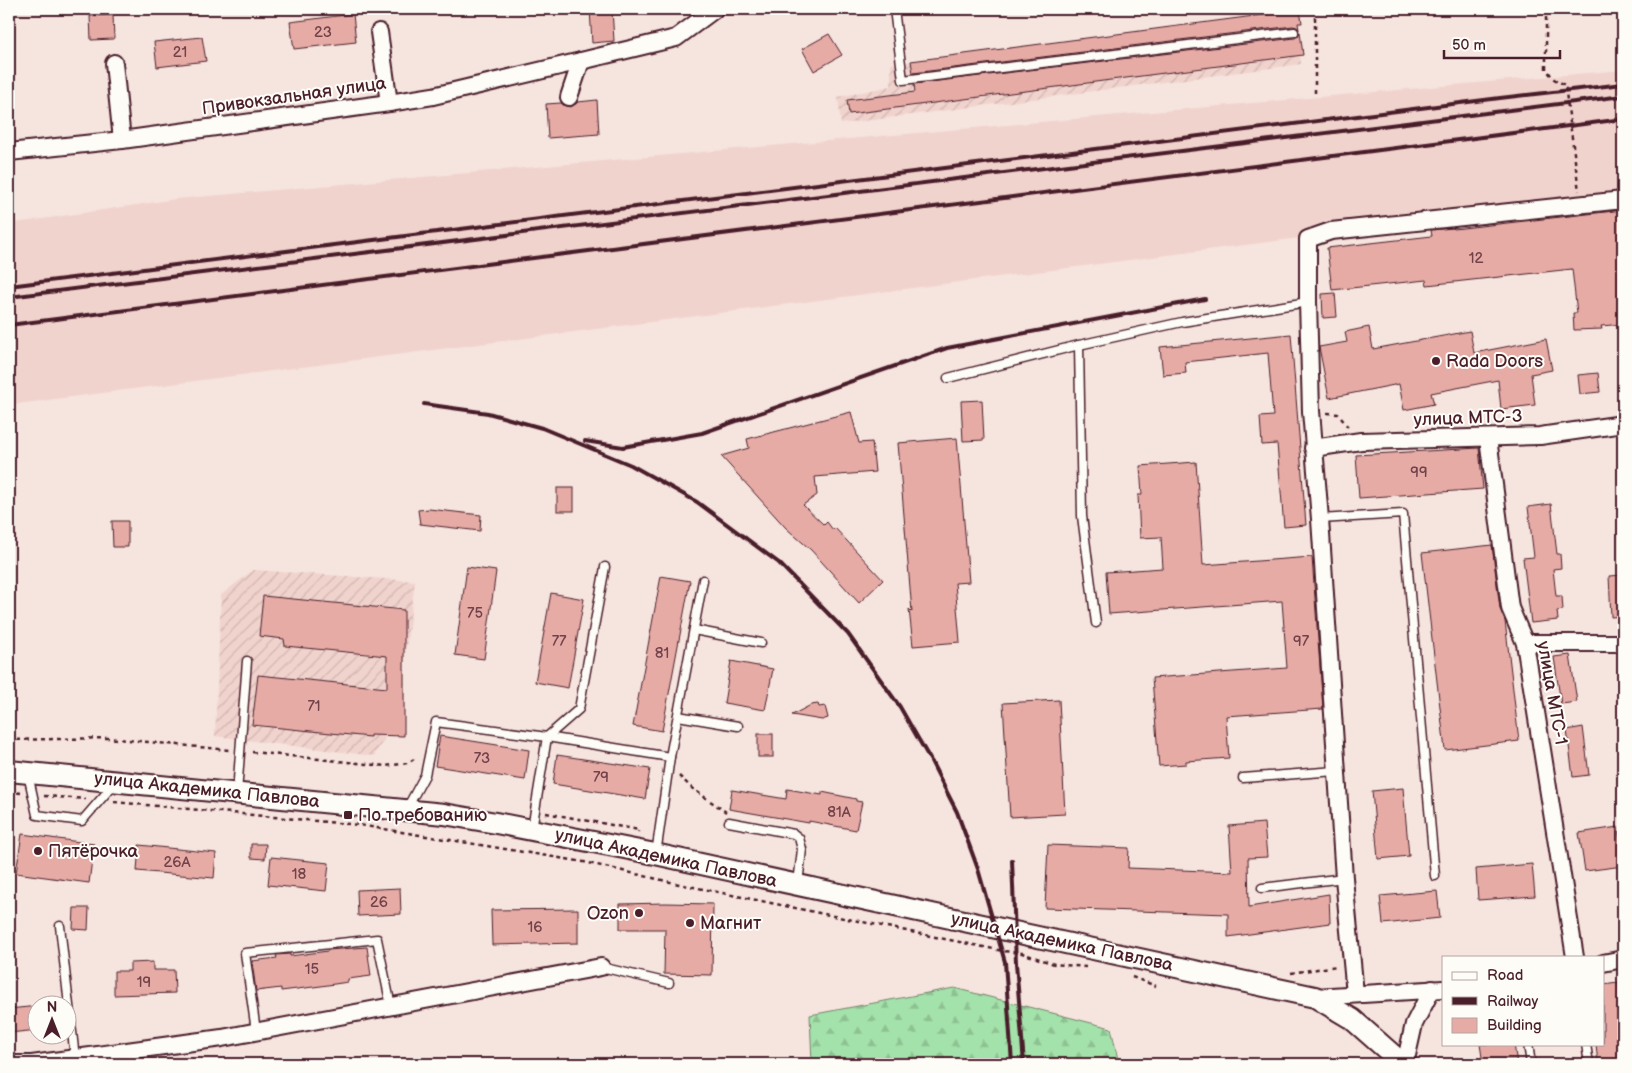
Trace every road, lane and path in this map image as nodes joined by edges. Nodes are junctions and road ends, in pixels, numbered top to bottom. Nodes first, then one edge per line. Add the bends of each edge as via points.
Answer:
1 (715, 9) edge
2 (894, 9) edge
3 (1314, 9) edge
4 (1546, 9) edge
5 (379, 32) dead end
6 (1294, 32) dead end
7 (581, 61) junction
8 (114, 63) dead end
9 (569, 97) dead end
10 (1314, 97) dead end
11 (389, 104) junction
12 (122, 140) junction
13 (9, 152) edge
14 (1623, 200) edge
15 (1580, 204) junction
16 (1308, 302) junction
17 (1079, 344) junction
18 (948, 378) dead end
19 (1311, 411) junction
20 (1623, 424) edge
21 (1488, 438) junction
22 (1361, 441) junction
23 (1313, 448) junction
24 (1320, 519) junction
25 (605, 567) dead end
26 (703, 580) dead end
27 (1096, 623) dead end
28 (694, 630) junction
29 (1623, 642) edge
30 (761, 643) dead end
31 (1525, 643) junction
32 (247, 660) dead end
33 (678, 716) junction
34 (738, 726) dead end
35 (547, 737) junction
36 (9, 740) edge
37 (430, 748) junction
38 (240, 751) junction
39 (670, 757) junction
40 (1336, 771) junction
41 (18, 772) edge
42 (1243, 778) dead end
43 (117, 781) junction
44 (9, 792) edge
45 (237, 793) junction
46 (33, 794) junction
47 (100, 801) junction
48 (406, 810) junction
49 (729, 822) dead end
50 (532, 831) junction
51 (656, 854) junction
52 (1435, 876) dead end
53 (1344, 878) junction
54 (797, 886) junction
55 (1262, 888) dead end
56 (60, 926) dead end
57 (1575, 956) edge
58 (1623, 959) edge
59 (1604, 963) edge
60 (1353, 964) junction
61 (602, 967) joint
62 (1092, 967) dead end
63 (1283, 974) dead end
64 (1129, 976) dead end
65 (669, 983) dead end
66 (1156, 986) dead end
67 (1438, 989) edge
68 (1356, 994) junction
69 (1315, 997) junction
70 (392, 1006) junction
71 (256, 1031) junction
72 (1528, 1046) edge
73 (1586, 1046) edge
74 (74, 1058) junction
75 (9, 1064) edge
76 (32, 1064) edge
77 (1404, 1064) edge
78 (1531, 1064) edge
79 (1588, 1064) edge

1 - 7 street, Привокзальная улица via 676,38
2 - 6 lane via 903,80
3 - 10 path
4 - 15 path via 1546,69 1564,85
5 - 11 street
7 - 9 street
7 - 11 street, Привокзальная улица
8 - 12 street
11 - 12 street, Привокзальная улица
12 - 13 street, Привокзальная улица
14 - 15 street
15 - 16 street via 1332,231 1314,236 1308,239
16 - 17 lane via 1182,322
16 - 19 street
17 - 18 lane
17 - 27 lane via 1082,516
19 - 22 path via 1338,414
19 - 23 street
20 - 21 street, улица МТС-3 via 1540,436
21 - 22 street, улица МТС-3
21 - 31 street, улица МТС-1 via 1510,608
22 - 23 street, улица МТС-3
23 - 24 street
24 - 40 street
24 - 52 lane via 1403,514
25 - 35 lane via 579,708
26 - 28 lane
28 - 30 lane
28 - 33 lane
29 - 31 street
31 - 57 street, улица МТС-1
32 - 38 lane
33 - 34 lane
33 - 39 lane
35 - 37 lane via 436,722
35 - 39 lane
35 - 50 lane
36 - 38 path via 108,738
37 - 38 path via 408,763 386,766
37 - 48 lane via 425,775
38 - 45 lane
39 - 51 lane
40 - 42 lane
40 - 53 street
41 - 43 street, улица Академика Павлова
41 - 46 lane
43 - 45 street, улица Академика Павлова
43 - 47 lane
44 - 46 path
45 - 48 street, улица Академика Павлова
46 - 47 path
46 - 47 lane via 36,815 82,821
47 - 62 path via 359,826 584,862 955,942 1022,953 1054,964
48 - 50 street, улица Академика Павлова
49 - 54 lane via 794,834 799,838 802,849
50 - 51 street, улица Академика Павлова
51 - 54 street, улица Академика Павлова
53 - 55 lane
53 - 60 street
54 - 69 street, улица Академика Павлова
56 - 74 lane
58 - 59 street
60 - 63 path
60 - 68 street
61 - 65 lane
61 - 70 street
64 - 66 path
67 - 68 street
67 - 77 street via 1414,1024
68 - 69 street
69 - 77 street, улица Академика Павлова via 1352,1019
70 - 71 street
70 - 71 lane via 377,939 246,953
71 - 74 street
72 - 78 lane
73 - 79 lane
74 - 76 street
75 - 76 street

